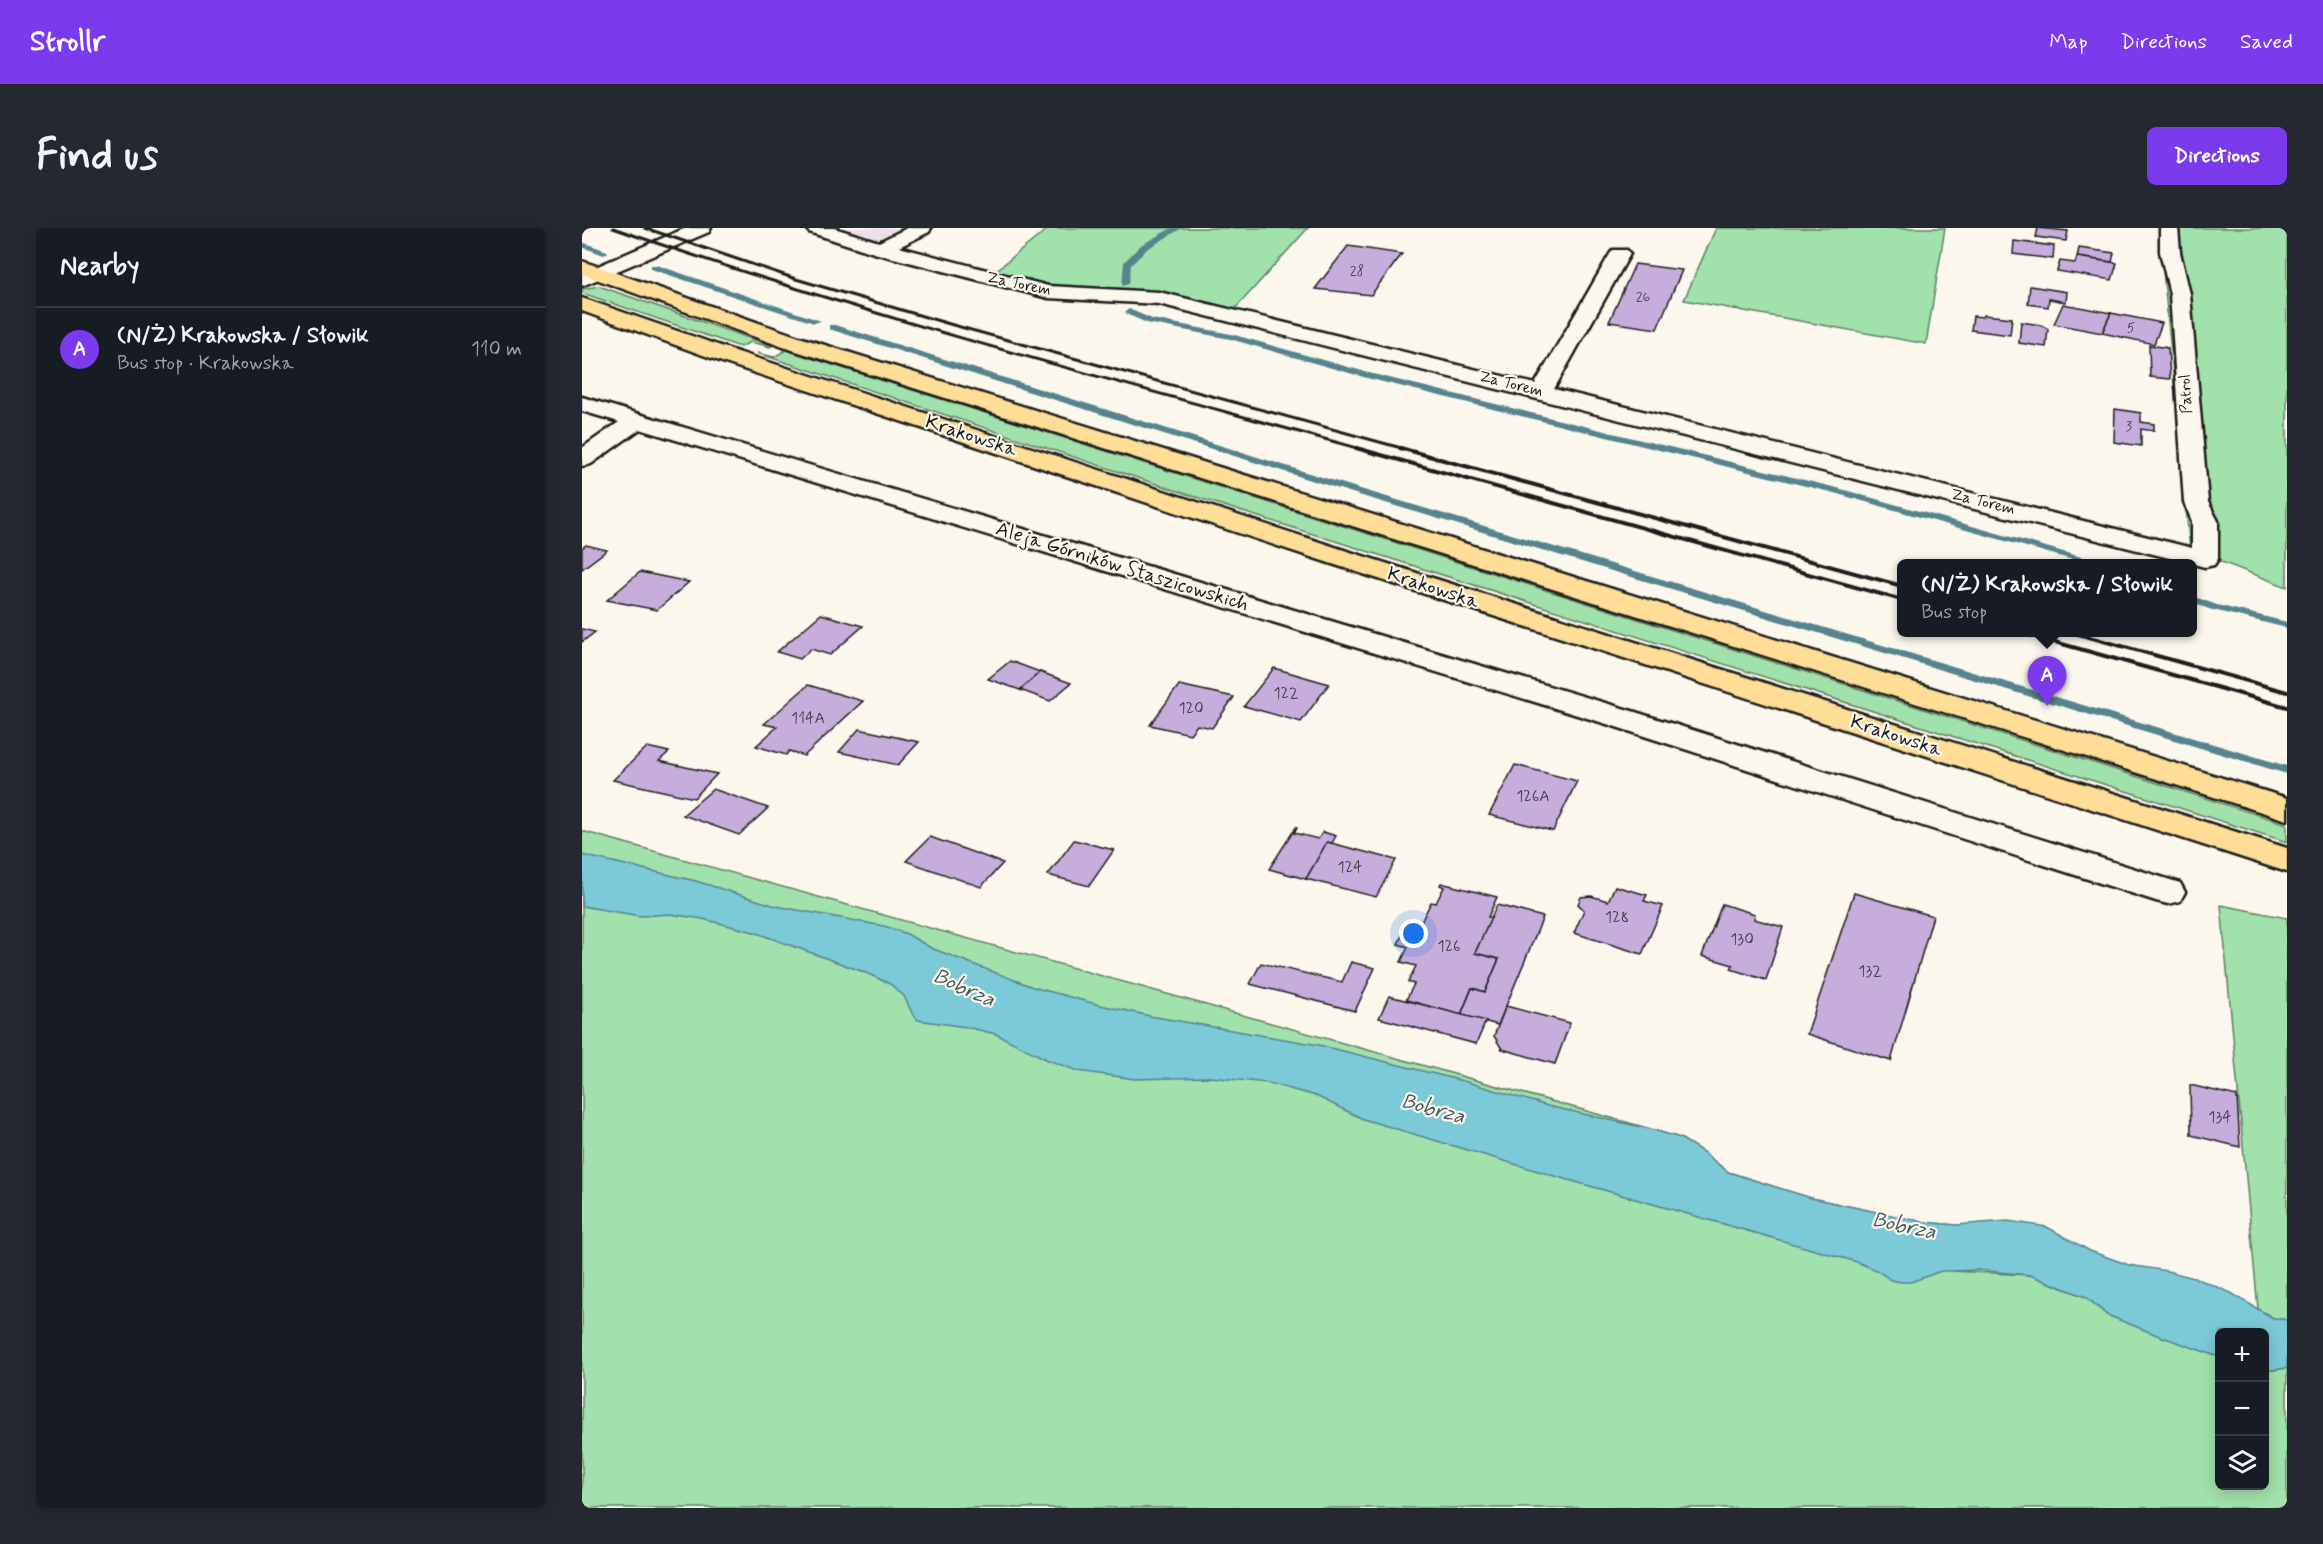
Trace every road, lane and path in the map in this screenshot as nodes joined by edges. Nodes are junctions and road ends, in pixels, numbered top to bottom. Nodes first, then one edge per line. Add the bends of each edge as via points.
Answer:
1 (702, 228) edge
2 (816, 228) edge
3 (922, 228) edge
4 (2169, 228) edge
5 (881, 249) junction
6 (1620, 254) dead end
7 (588, 274) edge
8 (582, 304) edge
9 (1542, 391) junction
10 (582, 404) edge
11 (636, 421) junction
12 (582, 459) edge
13 (2205, 559) joint
14 (2287, 808) edge
15 (2287, 860) edge
16 (2168, 892) dead end

1 - 7 street
2 - 5 street, Za Torem
3 - 5 street
4 - 13 street, Patrol via 2180,294 2196,502 2205,521
5 - 9 street, Za Torem via 1048,292 1159,298
6 - 9 street
7 - 14 main road, Krakowska via 802,345
8 - 15 main road, Krakowska via 1335,556
9 - 13 street, Za Torem
10 - 11 street, Aleja Górników Staszicowskich
11 - 12 street
11 - 16 street, Aleja Górników Staszicowskich via 1661,730

